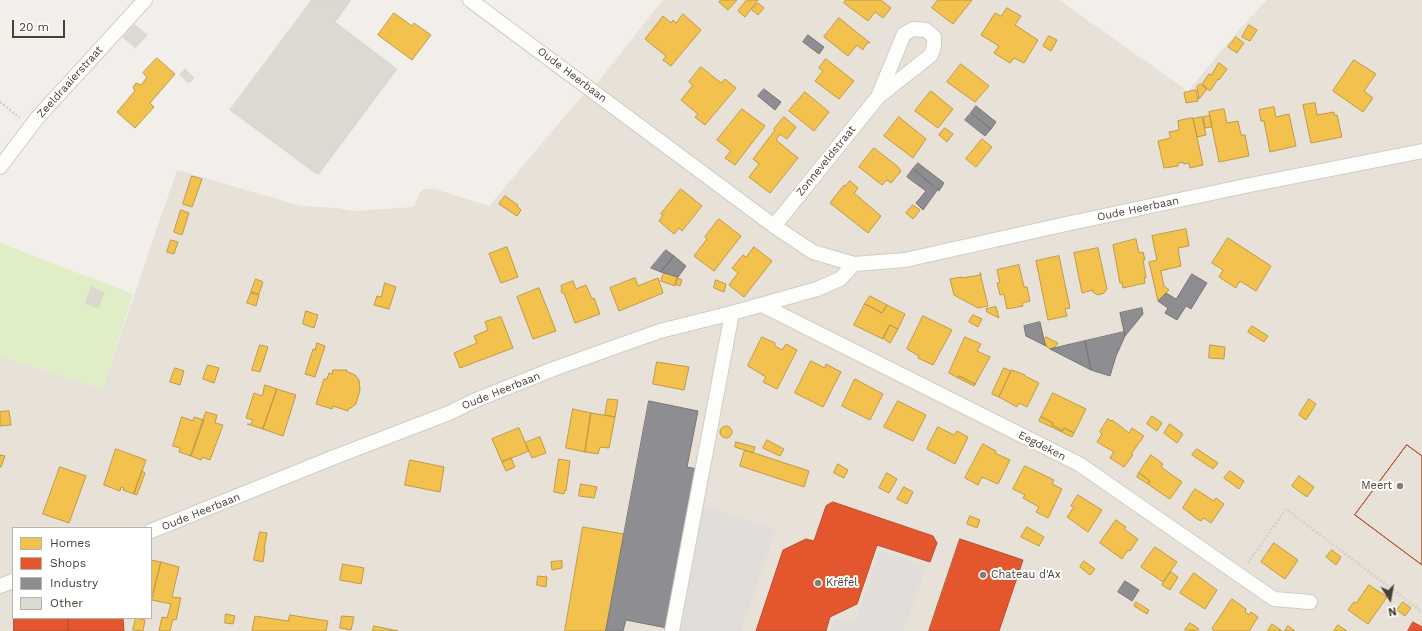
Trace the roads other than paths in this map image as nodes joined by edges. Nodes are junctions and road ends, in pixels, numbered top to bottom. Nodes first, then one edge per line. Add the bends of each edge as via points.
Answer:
1 (144, 0) edge
2 (470, 0) edge
3 (878, 97) junction
4 (1422, 151) edge
5 (0, 167) edge
6 (774, 226) junction
7 (854, 264) junction
8 (762, 304) junction
9 (732, 313) junction
10 (152, 531) edge
11 (12, 582) edge
12 (0, 586) edge
13 (1310, 602) dead end
14 (672, 631) edge

1 - 5 street, Zeeldraaierstraat via 31,127
2 - 6 street, Oude Heerbaan
3 - 3 street, Zonneveldstraat via 931,54 934,37 926,30 913,29 904,34
3 - 6 street, Zonneveldstraat
4 - 7 street, Oude Heerbaan via 905,260
6 - 7 street, Oude Heerbaan via 813,252
7 - 8 street, Oude Heerbaan via 840,279 817,289
8 - 9 street, Oude Heerbaan
8 - 13 street, Eegdeken via 1079,464 1274,599
9 - 10 street, Oude Heerbaan via 660,330 556,368
9 - 14 street
11 - 12 street

